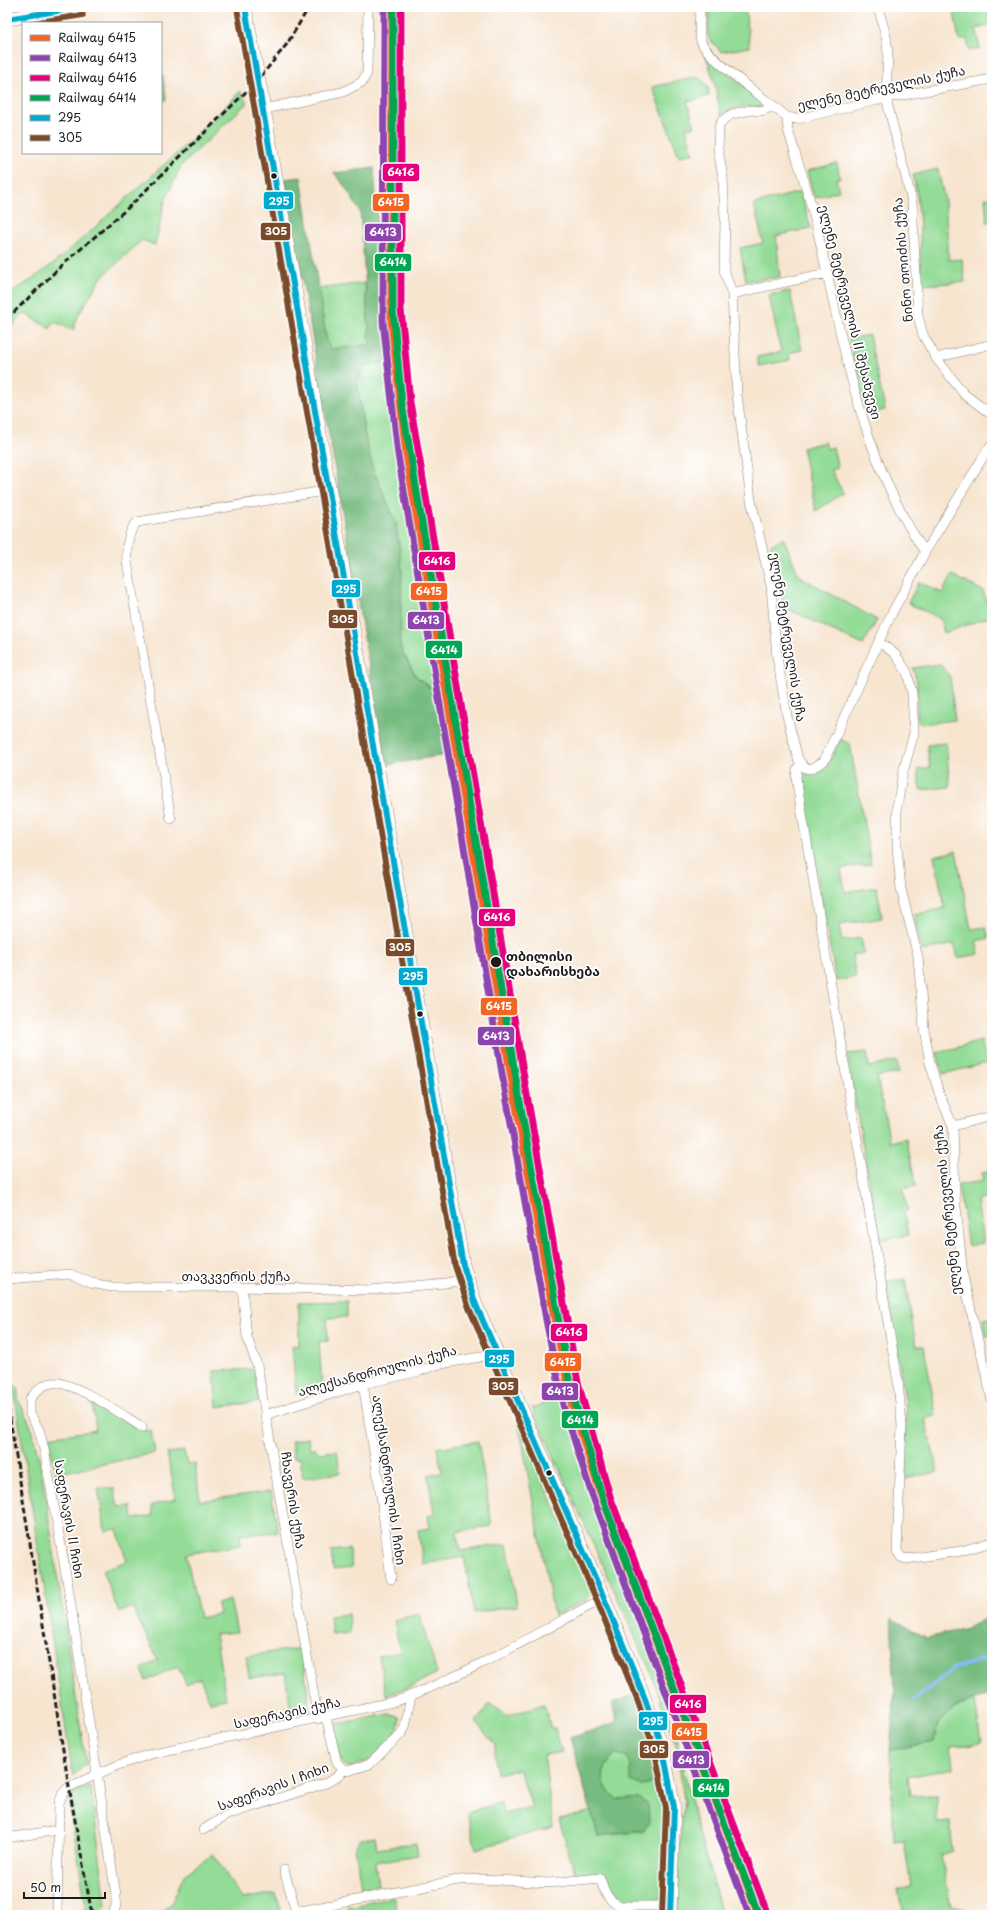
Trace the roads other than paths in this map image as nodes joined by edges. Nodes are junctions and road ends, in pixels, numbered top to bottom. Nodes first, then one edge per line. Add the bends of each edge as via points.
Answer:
1 (82, 7) edge
2 (245, 7) edge
3 (368, 7) edge
4 (700, 7) edge
5 (878, 7) edge
6 (7, 19) edge
7 (992, 79) edge
8 (886, 98) junction
9 (774, 106) junction
10 (264, 109) junction
11 (786, 117) junction
12 (827, 272) junction
13 (732, 294) junction
14 (992, 344) edge
15 (936, 358) junction
16 (992, 415) edge
17 (992, 445) edge
18 (330, 490) junction
19 (925, 552) junction
20 (879, 642) junction
21 (801, 763) junction
22 (171, 819) dead end
23 (992, 1116) edge
24 (953, 1126) junction
25 (7, 1279) edge
26 (467, 1279) junction
27 (242, 1287) junction
28 (496, 1350) junction
29 (363, 1384) junction
30 (992, 1400) edge
31 (265, 1415) junction
32 (142, 1426) dead end
33 (992, 1542) edge
34 (391, 1579) dead end
35 (604, 1598) junction
36 (411, 1696) junction
37 (322, 1718) junction
38 (344, 1770) junction
39 (98, 1774) junction
40 (58, 1830) junction
41 (202, 1830) dead end
42 (7, 1838) edge
43 (284, 1870) dead end
44 (670, 1910) edge
45 (57, 1915) edge
46 (113, 1915) edge

1 - 6 main road
2 - 10 main road
3 - 10 street via 367,73 362,82 343,92
4 - 9 street via 700,41 704,47 730,72
5 - 8 street, ნინო თოიძის ქუჩა via 888,53
7 - 8 street, ელენე მეტრეველის ქუჩა
8 - 11 street, ელენე მეტრეველის ქუჩა via 797,119
8 - 15 street, ნინო თოიძის ქუჩა via 912,202 918,316 923,335
9 - 11 street, ელენე მეტრეველის ქუჩა
9 - 13 street, ელენე მეტრეველის ქუჩა via 761,111 751,110 732,114 722,121 719,128 718,149 723,178 725,219 724,270
10 - 18 main road
11 - 12 street, ელენე მეტრეველის II შესახვევი
12 - 13 street
12 - 19 street, ელენე მეტრეველის II შესახვევი via 861,417 897,507
13 - 21 street, ელენე მეტრეველის ქუჩა via 737,395 751,500 771,586 777,657 787,716 798,760
14 - 15 street
15 - 16 street, ნინო თოიძის ქუჩა via 964,394
17 - 19 street
18 - 22 street via 137,522 130,532 127,561
18 - 26 main road via 458,1242
19 - 20 street
20 - 21 street via 824,761 811,769 805,768
20 - 24 street, ელენე მეტრეველის ქუჩა via 895,654 907,672 912,693 914,733 897,807 897,847 901,889 918,957 924,1029 930,1063
21 - 33 street via 796,778 898,1382 902,1425 898,1551 901,1557 906,1559 961,1551
23 - 24 street
24 - 30 street, ელენე მეტრეველის ქუჩა via 955,1197 963,1276
25 - 27 street, თავკვერის ქუჩა via 70,1274 91,1283 112,1287
26 - 27 street, თავკვერის ქუჩა via 370,1290
26 - 28 main road
27 - 31 street, ჩხავერის ქუჩა via 247,1337 257,1365
28 - 29 street, ალექსანდროულის ქუჩა
28 - 35 main road
29 - 31 street, ალექსანდროულის ქუჩა
29 - 34 street, ალექსანდროულის I ჩიხი
31 - 37 street, ჩხავერის ქუჩა
32 - 39 street, საფერავის II ჩიხი via 62,1382 46,1384 30,1399 30,1414 39,1430 51,1483
35 - 36 street, საფერავის ქუჩა
35 - 44 main road via 663,1750 674,1807
36 - 37 street, საფერავის ქუჩა via 379,1706
36 - 38 street via 405,1727 401,1734 370,1764
37 - 38 street, საფერავის I ჩიხი via 337,1763
37 - 39 street, საფერავის ქუჩა via 154,1753
38 - 41 street, საფერავის I ჩიხი via 326,1783 227,1815
39 - 40 street, საფერავის ქუჩა via 69,1787 63,1793 59,1803
39 - 46 street via 116,1895
40 - 42 street
40 - 45 street
43 - 44 street via 295,1908 302,1911 458,1880 548,1883 600,1878 606,1895 615,1904

